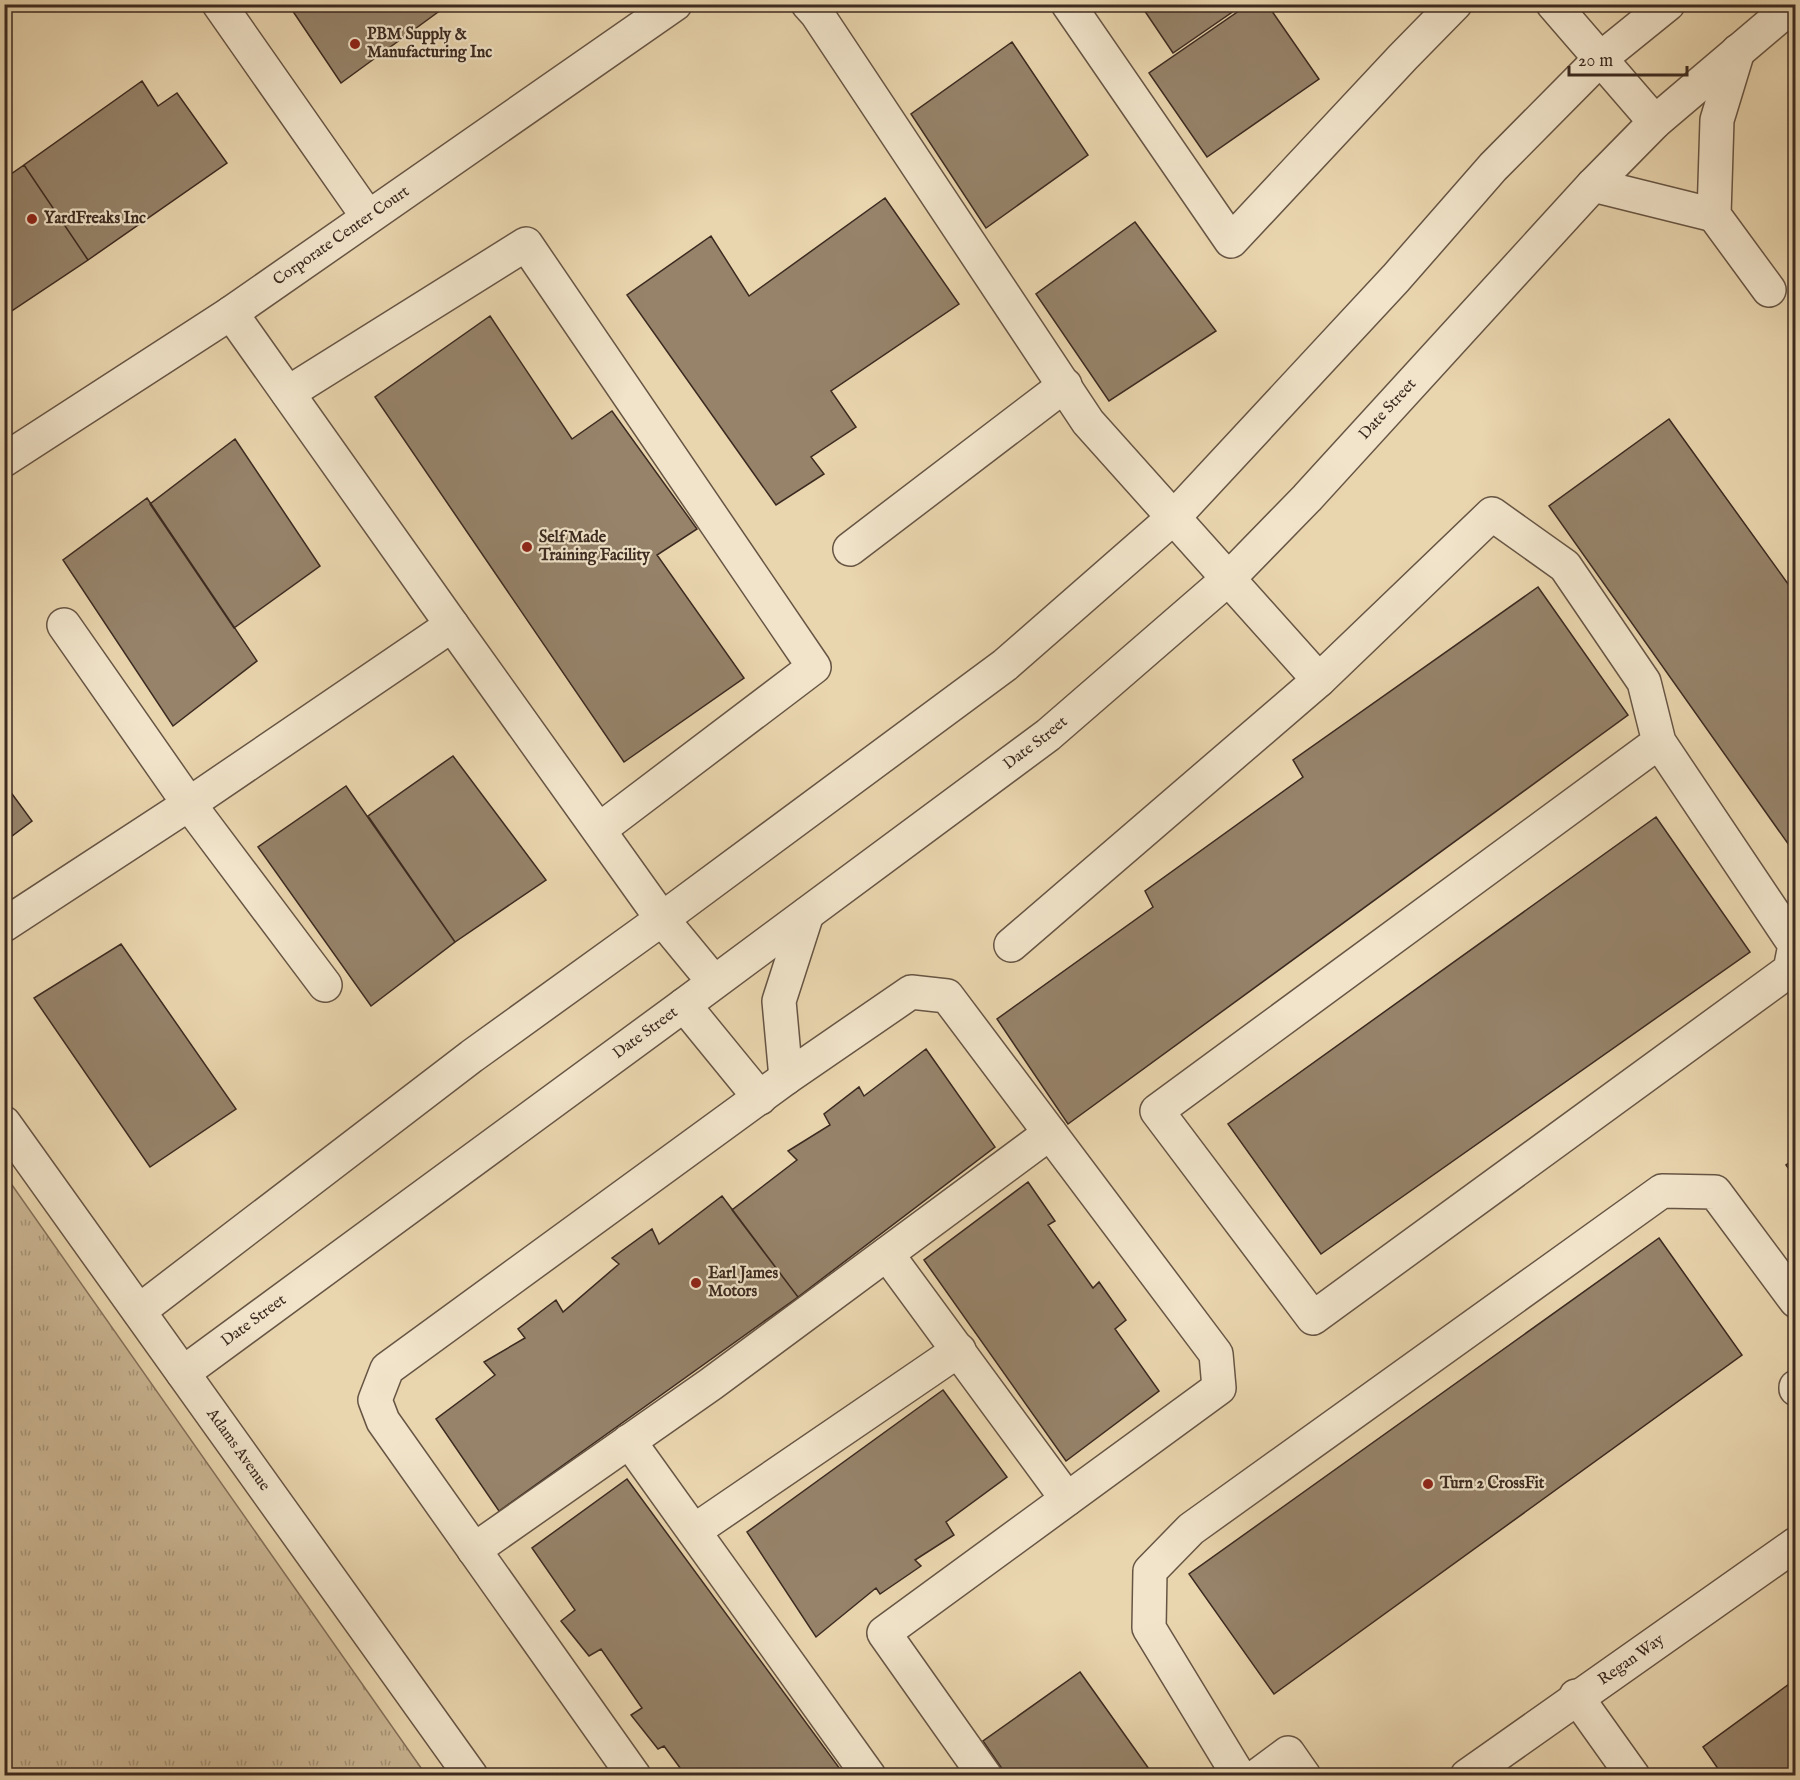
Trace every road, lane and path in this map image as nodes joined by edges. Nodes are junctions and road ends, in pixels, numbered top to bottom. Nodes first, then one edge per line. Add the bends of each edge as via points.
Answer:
1 (219, 4) edge
2 (675, 4) edge
3 (808, 4) edge
4 (1068, 4) edge
5 (1455, 4) edge
6 (1553, 4) edge
7 (1668, 4) edge
8 (1794, 4) edge
9 (1738, 51) junction
10 (1600, 59) junction
11 (1655, 122) junction
12 (1593, 185) junction
13 (1714, 215) junction
14 (368, 217) junction
15 (1769, 290) dead end
16 (231, 313) junction
17 (1065, 386) junction
18 (288, 393) junction
19 (4, 460) edge
20 (1173, 518) junction
21 (850, 549) dead end
22 (1228, 579) junction
23 (64, 625) dead end
24 (452, 625) junction
25 (1319, 680) junction
26 (1659, 742) junction
27 (189, 804) junction
28 (598, 830) junction
29 (807, 914) junction
30 (662, 919) junction
31 (4, 925) edge
32 (1011, 945) dead end
33 (714, 982) junction
34 (324, 985) dead end
35 (684, 1005) junction
36 (786, 1078) junction
37 (760, 1098) junction
38 (4, 1124) edge
39 (1050, 1133) junction
40 (887, 1254) junction
41 (1796, 1301) edge
42 (139, 1311) junction
43 (959, 1350) junction
44 (183, 1373) junction
45 (629, 1442) junction
46 (1067, 1498) junction
47 (694, 1531) junction
48 (1796, 1544) edge
49 (474, 1550) junction
50 (1576, 1696) junction
51 (471, 1776) edge
52 (634, 1776) edge
53 (869, 1776) edge
54 (985, 1776) edge
55 (1239, 1776) edge
56 (1257, 1776) edge
57 (1304, 1776) edge
58 (1467, 1776) edge
59 (1633, 1776) edge

1 - 14 street
2 - 14 street, Corporate Center Court
3 - 17 street
4 - 5 street via 1231,241
6 - 10 street
7 - 10 street
8 - 9 street, Date Street
9 - 11 street, Date Street
9 - 13 street via 1717,120
10 - 11 street
10 - 20 street via 1493,167 1396,278
11 - 12 street, Date Street
12 - 13 street
12 - 22 street, Date Street
13 - 15 street
14 - 16 street, Corporate Center Court
16 - 18 street
16 - 19 street, Corporate Center Court
17 - 20 street via 1088,422
17 - 21 street
18 - 24 street
18 - 28 street via 526,244 814,667
20 - 22 street
20 - 30 street via 1005,665
22 - 25 street
22 - 29 street, Date Street via 1048,735
23 - 27 street
24 - 27 street
24 - 28 street
25 - 26 street via 1492,514 1565,566 1644,682
25 - 32 street
26 - 26 street via 1157,1111 1313,1318 1790,970 1795,945
27 - 31 street
27 - 34 street
28 - 30 street
29 - 33 street, Date Street
29 - 36 street via 779,1001
30 - 33 street
30 - 42 street via 472,1056
33 - 35 street, Date Street
35 - 37 street
35 - 44 street, Date Street
36 - 37 street
36 - 39 street via 911,992 947,996
37 - 49 street via 387,1370 375,1400 383,1421
38 - 42 street, Adams Avenue
39 - 40 street
39 - 46 street via 1216,1354 1219,1388
40 - 43 street
40 - 45 street
41 - 55 street via 1714,1192 1662,1191 1191,1529 1150,1571 1149,1628
42 - 44 street, Adams Avenue
43 - 46 street
43 - 47 street
44 - 51 street, Adams Avenue
45 - 47 street
45 - 49 street
46 - 54 street via 884,1632
47 - 53 street
48 - 50 street, Regan Way
49 - 52 street
50 - 58 street, Regan Way
50 - 59 street
56 - 57 street via 1288,1753

